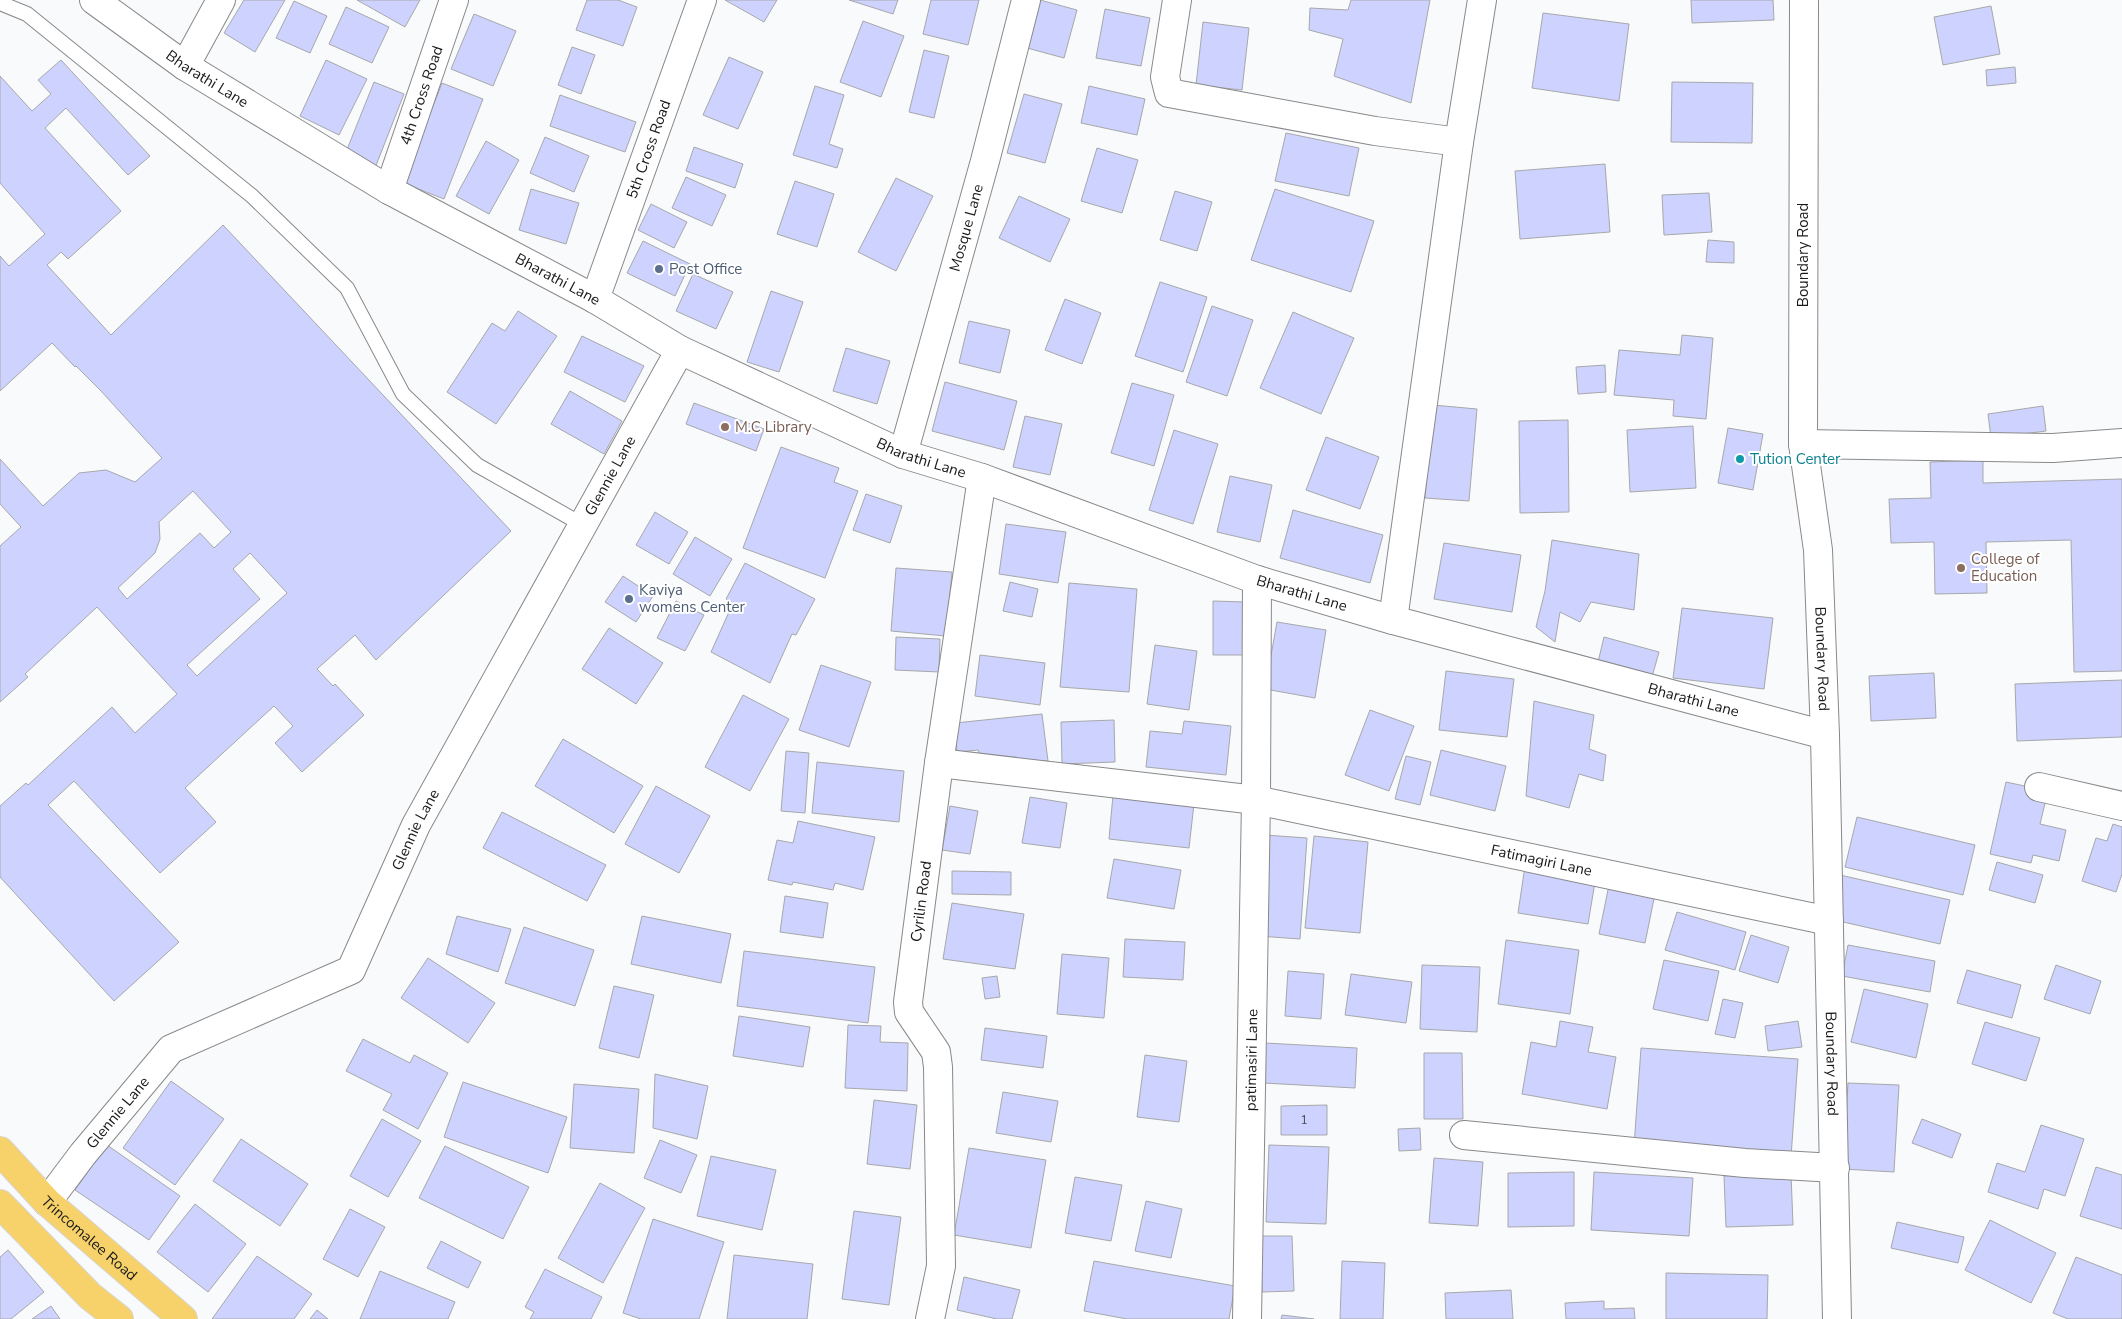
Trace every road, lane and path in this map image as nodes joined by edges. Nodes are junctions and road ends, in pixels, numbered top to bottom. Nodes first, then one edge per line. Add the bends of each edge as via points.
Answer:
1 (94, 0) edge
2 (221, 0) edge
3 (454, 0) edge
4 (702, 0) edge
5 (1026, 0) edge
6 (1177, 0) edge
7 (1482, 0) edge
8 (1804, 0) edge
9 (0, 3) edge
10 (185, 66) junction
11 (1458, 142) junction
12 (389, 190) junction
13 (596, 298) junction
14 (680, 350) junction
15 (2122, 443) edge
16 (1803, 444) junction
17 (903, 454) junction
18 (982, 478) junction
19 (583, 525) junction
20 (1257, 580) junction
21 (1393, 620) junction
22 (1825, 735) junction
23 (939, 763) junction
24 (2039, 787) dead end
25 (1256, 800) junction
26 (2122, 806) edge
27 (1829, 921) junction
28 (1464, 1135) dead end
29 (0, 1151) edge
30 (1835, 1168) junction
31 (47, 1202) junction
32 (0, 1204) edge
33 (119, 1319) edge
34 (183, 1319) edge
35 (930, 1319) edge
36 (1247, 1319) edge
37 (1837, 1319) edge

1 - 10 street, Bharathi Lane
2 - 10 street
3 - 12 street, 4th Cross Road
4 - 13 street, 5th Cross Road
5 - 17 street, Mosque Lane via 986,161
6 - 11 street via 1164,77 1169,93 1375,131
7 - 11 street
8 - 16 street, Boundary Road
9 - 19 lane via 27,14 252,196 347,288 403,394 477,465
10 - 12 street, Bharathi Lane
11 - 21 street
12 - 13 street, Bharathi Lane
13 - 14 street, Bharathi Lane
14 - 17 street, Bharathi Lane
14 - 19 street, Glennie Lane
15 - 16 street via 2053,448
16 - 22 street, Boundary Road via 1818,550
17 - 18 street, Bharathi Lane
18 - 20 street, Bharathi Lane
18 - 23 street, Cyrilin Road
19 - 31 street, Glennie Lane via 416,825 351,970 171,1049
20 - 21 street, Bharathi Lane
20 - 25 street, patimasiri Lane
21 - 22 street, Bharathi Lane
22 - 27 street, Boundary Road
23 - 25 street, Fatimagiri Lane
23 - 35 street, Cyrilin Road via 908,1002 909,1012 936,1052 938,1067 941,1266
24 - 26 street
25 - 27 street, Fatimagiri Lane
25 - 36 street, patimasiri Lane
27 - 30 street, Boundary Road
28 - 30 street via 1745,1163
29 - 31 highway, Trincomalee Road
30 - 37 street, Boundary Road
31 - 34 highway, Trincomalee Road
32 - 33 highway via 90,1296

